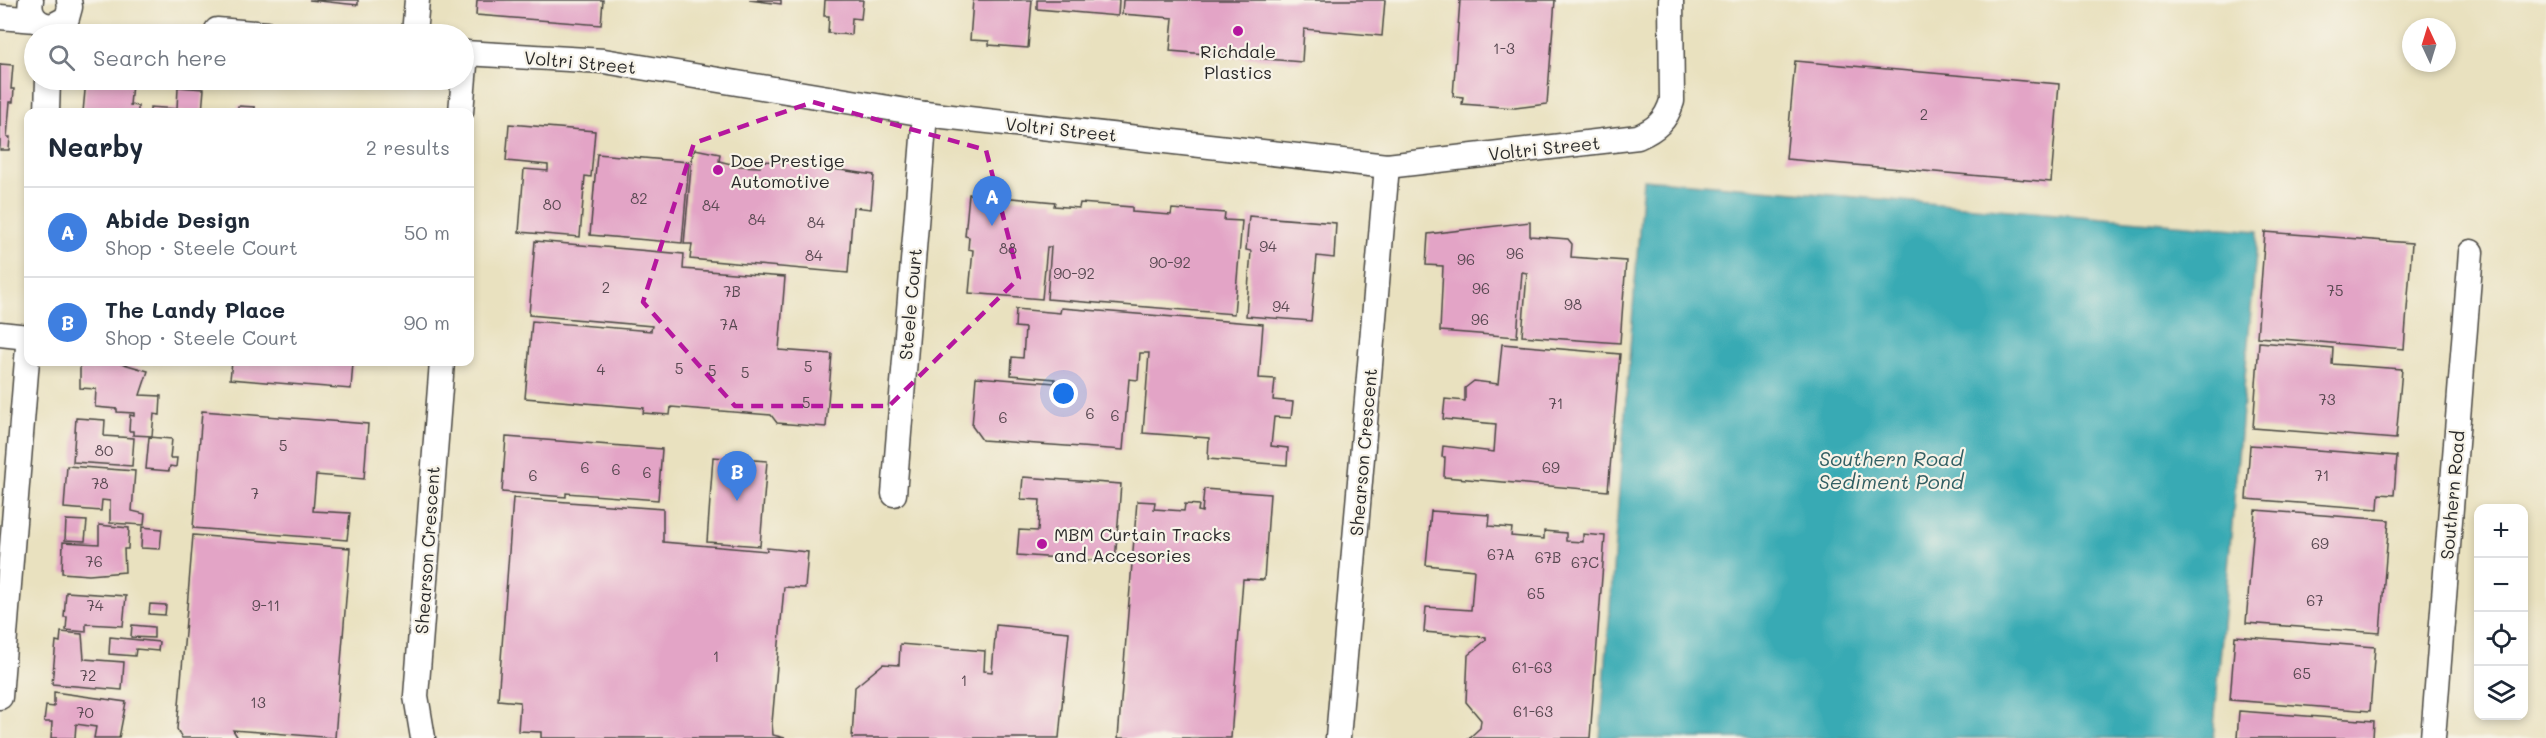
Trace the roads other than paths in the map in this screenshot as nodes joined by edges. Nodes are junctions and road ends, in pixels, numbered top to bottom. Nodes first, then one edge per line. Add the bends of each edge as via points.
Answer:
1 (417, 0) edge
2 (1671, 0) edge
3 (0, 5) edge
4 (0, 17) edge
5 (46, 17) edge
6 (415, 24) edge
7 (474, 54) edge
8 (48, 90) edge
9 (462, 90) edge
10 (47, 108) edge
11 (461, 108) edge
12 (925, 114) junction
13 (1387, 166) junction
14 (2471, 252) dead end
15 (0, 334) edge
16 (24, 336) edge
17 (26, 366) edge
18 (442, 366) edge
19 (894, 494) dead end
20 (2, 651) edge
21 (0, 697) edge
22 (423, 738) edge
23 (1338, 738) edge
24 (2433, 738) edge

1 - 6 street
2 - 13 street, Voltri Street via 1672,102 1659,127 1638,137
3 - 5 street
4 - 5 street
7 - 12 street, Voltri Street via 604,61
8 - 10 street
9 - 11 street
12 - 13 street, Voltri Street
12 - 19 street, Steele Court
13 - 23 street, Shearson Crescent
14 - 24 street, Southern Road
15 - 16 street
17 - 20 street
18 - 22 street, Shearson Crescent via 416,696
20 - 21 street

